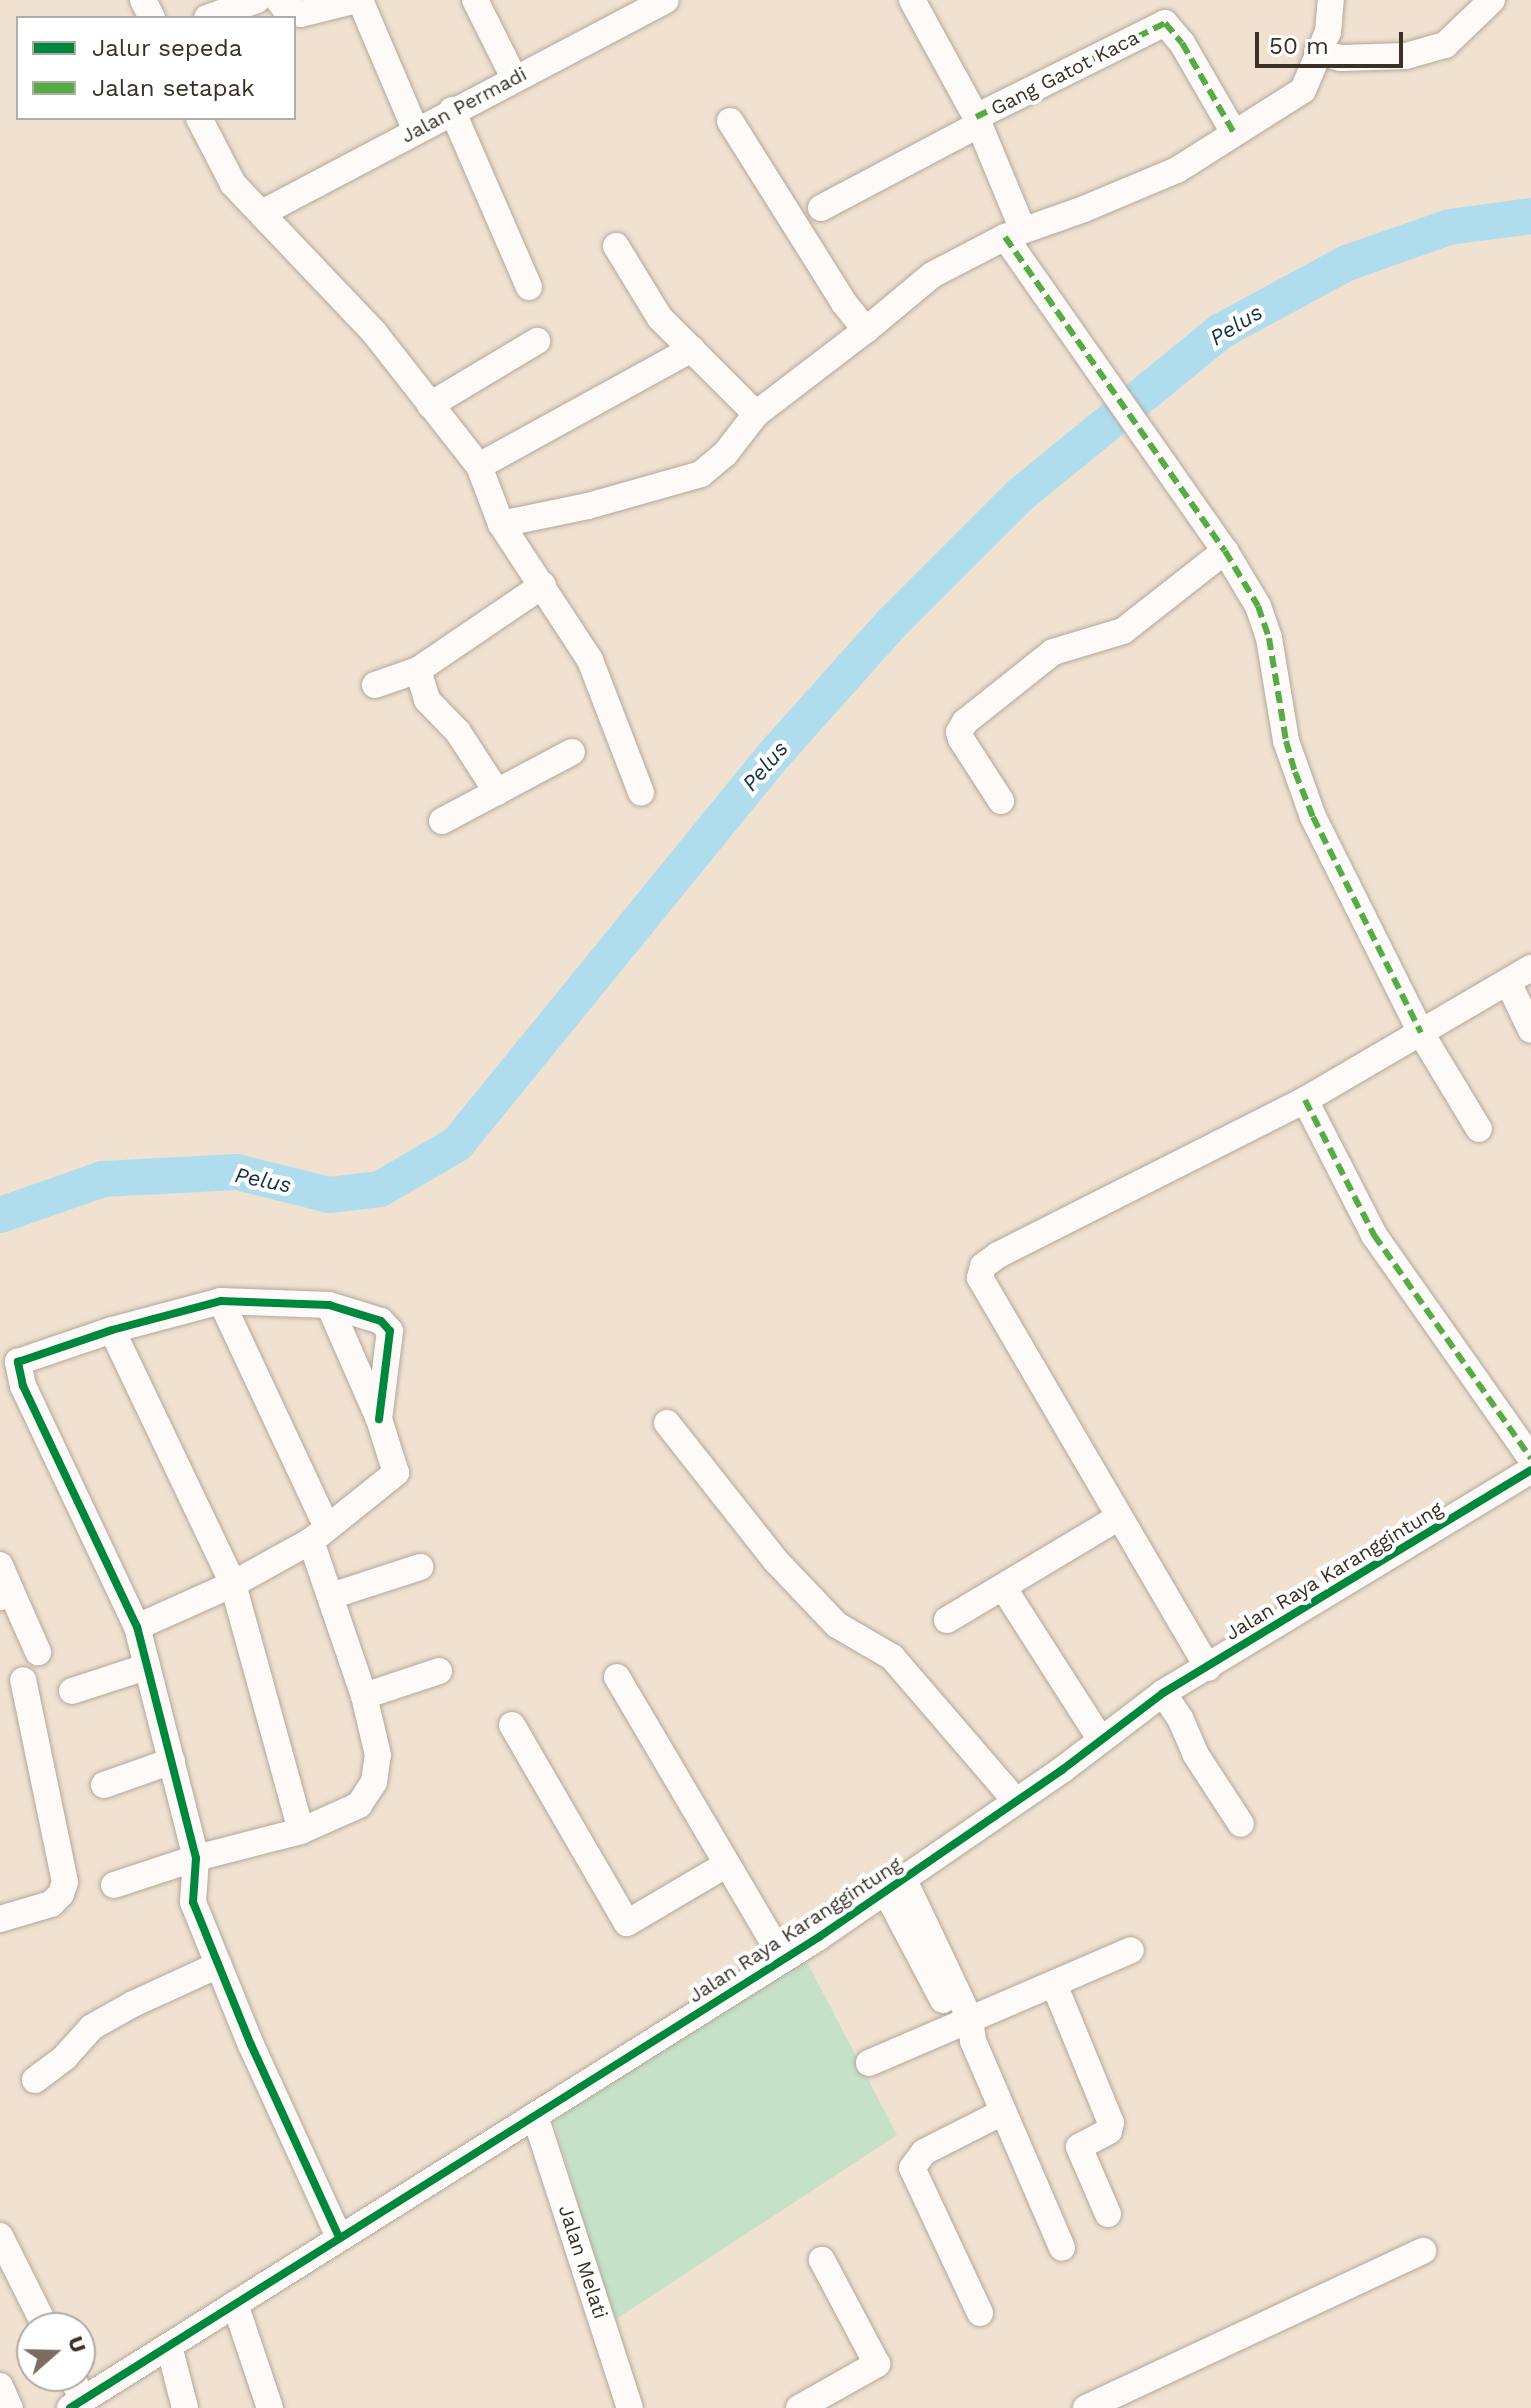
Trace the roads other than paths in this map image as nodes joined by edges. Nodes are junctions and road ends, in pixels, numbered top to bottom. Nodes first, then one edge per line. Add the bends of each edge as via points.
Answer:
1 (257, 0) edge
2 (278, 0) edge
3 (359, 0) edge
4 (475, 0) edge
5 (912, 0) edge
6 (1331, 0) edge
7 (1492, 0) edge
8 (652, 3) edge
9 (213, 16) edge
10 (1317, 52) junction
11 (514, 78) junction
12 (452, 110) junction
13 (200, 120) edge
14 (730, 121) dead end
15 (977, 121) junction
16 (416, 131) junction
17 (1234, 133) junction
18 (821, 208) dead end
19 (264, 212) junction
20 (1014, 233) junction
21 (616, 246) dead end
22 (529, 287) dead end
23 (854, 315) junction
24 (537, 341) dead end
25 (692, 349) junction
26 (430, 405) junction
27 (749, 407) junction
28 (479, 466) junction
29 (501, 524) junction
30 (1225, 551) junction
31 (543, 585) junction
32 (418, 670) junction
33 (375, 685) dead end
34 (572, 752) dead end
35 (497, 792) junction
36 (641, 792) dead end
37 (1001, 801) dead end
38 (442, 821) dead end
39 (1531, 968) edge
40 (1508, 982) junction
41 (1531, 1030) edge
42 (1421, 1033) junction
43 (1305, 1100) junction
44 (1479, 1129) dead end
45 (221, 1301) junction
46 (329, 1305) junction
47 (112, 1330) junction
48 (379, 1419) junction
49 (667, 1423) dead end
50 (1531, 1458) edge
51 (1531, 1470) edge
52 (1119, 1517) junction
53 (319, 1534) junction
54 (0, 1565) edge
55 (420, 1567) dead end
56 (233, 1584) junction
57 (1003, 1587) junction
58 (6, 1594) edge
59 (331, 1596) junction
60 (947, 1620) dead end
61 (137, 1627) junction
62 (38, 1652) dead end
63 (146, 1667) junction
64 (1208, 1668) junction
65 (439, 1671) dead end
66 (617, 1677) dead end
67 (23, 1680) dead end
68 (72, 1691) dead end
69 (1163, 1693) junction
70 (364, 1696) junction
71 (512, 1725) dead end
72 (1101, 1740) junction
73 (172, 1761) junction
74 (104, 1785) dead end
75 (1016, 1801) junction
76 (1241, 1824) dead end
77 (301, 1831) junction
78 (196, 1858) junction
79 (727, 1864) junction
80 (114, 1885) dead end
81 (895, 1886) junction
82 (0, 1919) edge
83 (1131, 1950) dead end
84 (783, 1959) junction
85 (218, 1965) junction
86 (1054, 1984) junction
87 (966, 2029) junction
88 (869, 2063) dead end
89 (35, 2080) dead end
90 (1003, 2112) junction
91 (535, 2116) junction
92 (1108, 2214) dead end
93 (0, 2236) edge
94 (339, 2237) junction
95 (1062, 2248) dead end
96 (1423, 2251) dead end
97 (822, 2260) dead end
98 (235, 2304) junction
99 (38, 2312) edge
100 (980, 2313) dead end
101 (169, 2346) junction
102 (0, 2386) edge
103 (76, 2404) edge
104 (10, 2408) edge
105 (185, 2408) edge
106 (270, 2408) edge
107 (630, 2408) edge
108 (799, 2408) edge
109 (1086, 2408) edge

1 - 9 street
2 - 3 street via 301,14
3 - 16 street
4 - 11 street
5 - 15 street
6 - 10 street via 1328,32
7 - 10 street via 1445,45 1406,56 1341,58
8 - 11 street, Jalan Permadi
10 - 17 street via 1303,90
11 - 12 street, Jalan Permadi
12 - 16 street, Jalan Permadi
12 - 22 street
13 - 19 street via 225,172
14 - 23 street
15 - 17 street, Gang Gatot Kaca via 1165,23
15 - 18 street
15 - 20 street
16 - 19 street, Jalan Permadi
17 - 20 street via 1177,170
19 - 26 street via 373,331
20 - 23 street
20 - 30 street via 1097,372
21 - 25 street via 660,318
23 - 27 street
24 - 26 street
25 - 27 street
25 - 28 street
26 - 28 street
27 - 29 street via 725,454 701,474
28 - 29 street
29 - 31 street
30 - 37 street via 1123,631 1053,652 965,722 961,739
30 - 42 street via 1258,606 1269,638 1286,741 1309,805
31 - 32 street
31 - 36 street via 590,660
32 - 33 street
32 - 35 street via 427,700 458,732
34 - 35 street
35 - 38 street
39 - 40 street
40 - 41 street
40 - 42 street
42 - 43 street
42 - 44 street
43 - 50 street via 1374,1235
43 - 52 street via 983,1266 980,1278
45 - 46 street
45 - 47 street
45 - 53 street
46 - 48 street
46 - 48 street via 381,1321 390,1331
47 - 56 street
47 - 61 street via 18,1362 18,1369
48 - 53 street via 396,1473
49 - 75 street via 776,1561 837,1625 892,1657
51 - 64 street, Jalan Raya Karanggintung
52 - 57 street
52 - 64 street
53 - 56 street
53 - 59 street
54 - 58 street
55 - 59 street
56 - 61 street
56 - 77 street
57 - 60 street
57 - 72 street
58 - 62 street
59 - 70 street
61 - 63 street
63 - 68 street
63 - 73 street
64 - 69 street, Jalan Raya Karanggintung
65 - 70 street
66 - 79 street
67 - 82 street via 65,1882 51,1904
69 - 72 street, Jalan Raya Karanggintung
69 - 76 street
70 - 77 street via 378,1755 374,1782 359,1805
71 - 79 street via 627,1923
72 - 75 street, Jalan Raya Karanggintung
73 - 74 street
73 - 78 street
75 - 81 street, Jalan Raya Karanggintung
77 - 78 street
78 - 80 street
78 - 85 street via 193,1902
79 - 84 street
81 - 84 street, Jalan Raya Karanggintung
81 - 87 street
83 - 86 street
84 - 91 street, Jalan Raya Karanggintung
85 - 89 street via 92,2027
85 - 94 street
86 - 87 street
86 - 92 street via 1111,2123 1109,2131 1079,2147
87 - 88 street
87 - 90 street
90 - 95 street
90 - 100 street via 924,2152 912,2168
91 - 94 street, Jalan Raya Karanggintung
91 - 107 street, Jalan Melati
93 - 99 street
94 - 98 street, Jalan Raya Karanggintung
96 - 109 street
97 - 108 street via 877,2364
98 - 101 street, Jalan Raya Karanggintung
98 - 106 street
101 - 103 street, Jalan Raya Karanggintung
101 - 105 street
102 - 104 street

